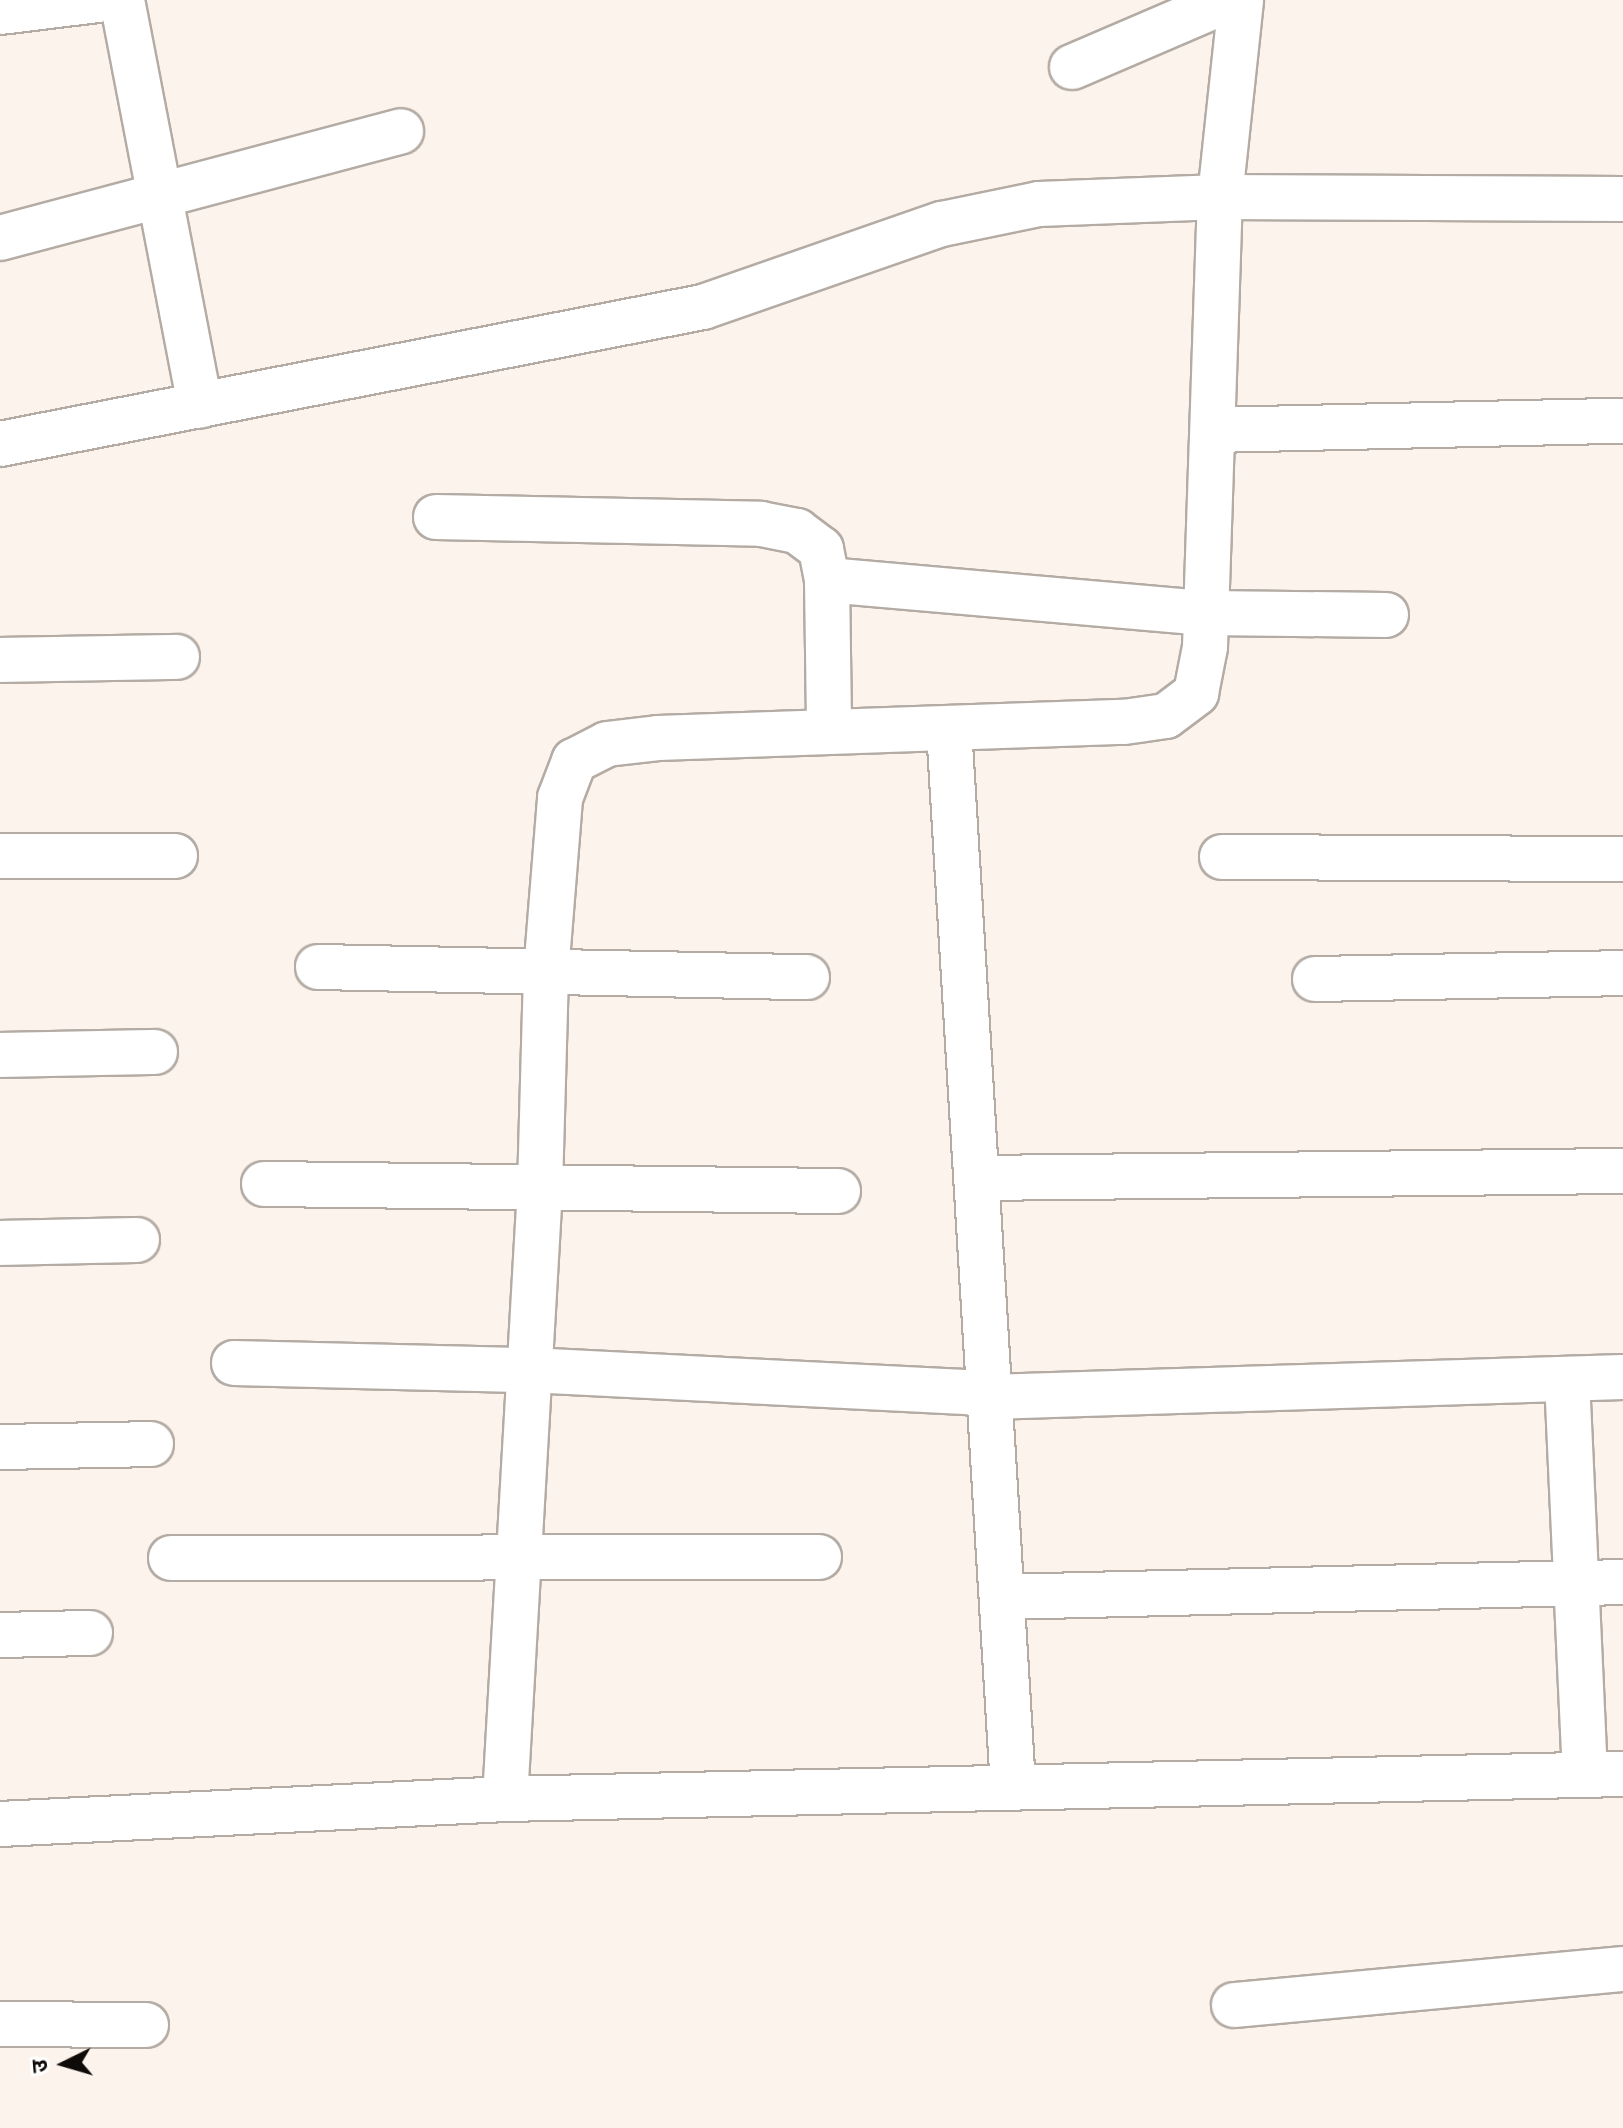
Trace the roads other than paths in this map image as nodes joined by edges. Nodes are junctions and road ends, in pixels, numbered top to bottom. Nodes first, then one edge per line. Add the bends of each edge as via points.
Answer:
1 (98, 0) edge
2 (122, 0) edge
3 (1228, 0) edge
4 (1241, 0) edge
5 (0, 12) edge
6 (1072, 67) dead end
7 (401, 131) dead end
8 (162, 194) junction
9 (1220, 197) junction
10 (1623, 199) edge
11 (0, 238) edge
12 (200, 406) junction
13 (1623, 421) edge
14 (1213, 430) junction
15 (0, 444) edge
16 (436, 517) dead end
17 (827, 580) junction
18 (1206, 613) junction
19 (1386, 615) dead end
20 (177, 657) dead end
21 (0, 660) edge
22 (949, 728) junction
23 (829, 732) junction
24 (0, 856) edge
25 (175, 856) dead end
26 (1222, 857) dead end
27 (1623, 859) edge
28 (318, 967) dead end
29 (546, 973) junction
30 (1623, 973) edge
31 (807, 977) dead end
32 (1315, 979) dead end
33 (155, 1052) dead end
34 (0, 1055) edge
35 (1623, 1171) edge
36 (976, 1178) junction
37 (264, 1184) dead end
38 (540, 1188) junction
39 (838, 1191) dead end
40 (137, 1240) dead end
41 (0, 1243) edge
42 (234, 1363) dead end
43 (529, 1370) junction
44 (1623, 1377) edge
45 (1567, 1379) junction
46 (990, 1397) junction
47 (151, 1444) dead end
48 (0, 1447) edge
49 (517, 1557) junction
50 (819, 1557) dead end
51 (171, 1558) dead end
52 (1623, 1582) edge
53 (1574, 1583) junction
54 (1002, 1597) junction
55 (90, 1633) dead end
56 (0, 1635) edge
57 (1604, 1774) edge
58 (1013, 1788) junction
59 (505, 1799) junction
60 (0, 1824) edge
61 (1623, 1969) edge
62 (1234, 2005) dead end
63 (0, 2024) edge
64 (146, 2025) dead end

1 - 5 street
2 - 8 street
3 - 6 street
4 - 9 street
7 - 8 street
8 - 11 street
8 - 12 street
9 - 10 street
9 - 12 street via 1025,207 942,224 703,307
9 - 14 street
12 - 15 street
13 - 14 street
14 - 18 street
16 - 17 street via 761,524 797,531 821,549
17 - 18 street
17 - 23 street
18 - 19 street
18 - 22 street via 1196,693 1166,716
20 - 21 street
22 - 23 street
22 - 36 street
23 - 29 street via 658,738 607,744 574,761 560,798
24 - 25 street
26 - 27 street
28 - 29 street
29 - 31 street
29 - 38 street
30 - 32 street
33 - 34 street
35 - 36 street
36 - 46 street
37 - 38 street
38 - 39 street
38 - 43 street
40 - 41 street
42 - 43 street
43 - 46 street
43 - 49 street
44 - 45 street
45 - 46 street
45 - 53 street
46 - 54 street
47 - 48 street
49 - 50 street
49 - 51 street
49 - 59 street
52 - 53 street
53 - 54 street
53 - 57 street
54 - 58 street
55 - 56 street
57 - 58 street
58 - 59 street
59 - 60 street
61 - 62 street
63 - 64 street

